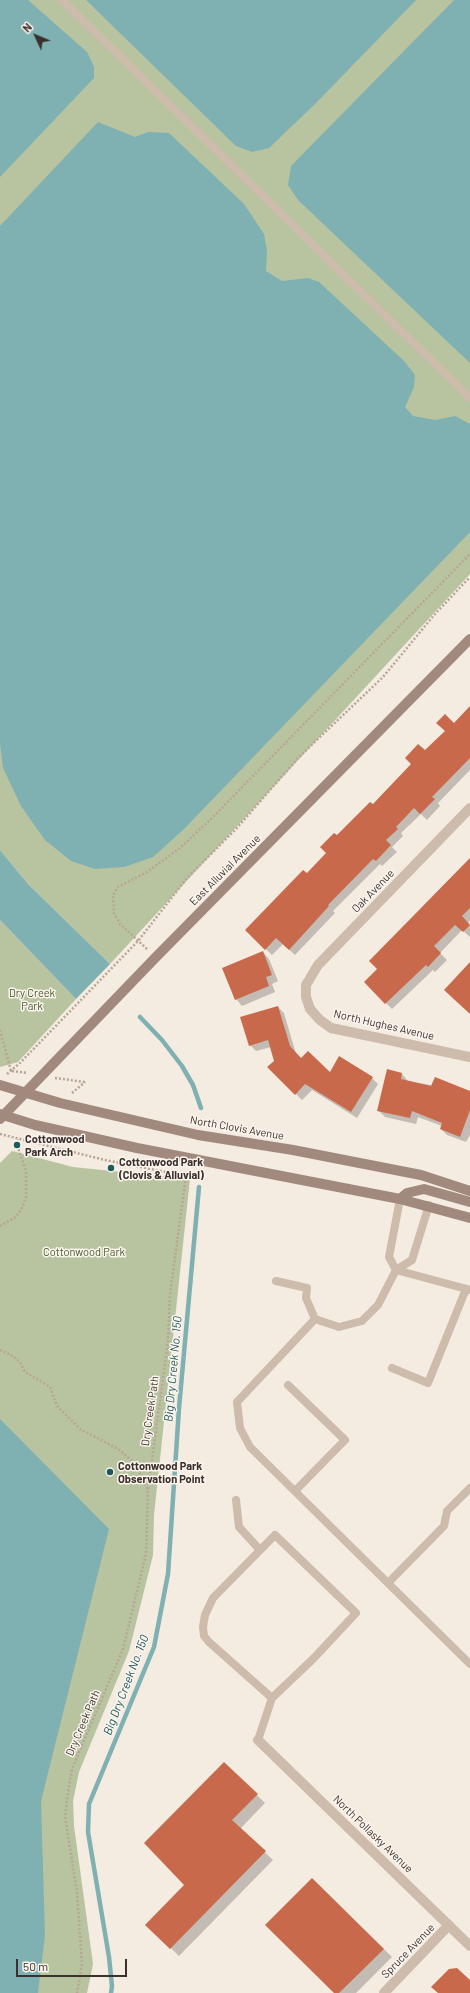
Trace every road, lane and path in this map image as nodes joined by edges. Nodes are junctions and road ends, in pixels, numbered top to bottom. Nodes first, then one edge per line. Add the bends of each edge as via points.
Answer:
1 (62, 0) edge
2 (470, 398) edge
3 (470, 554) edge
4 (470, 577) edge
5 (470, 639) edge
6 (470, 808) edge
7 (138, 941) junction
8 (156, 957) junction
9 (306, 997) joint
10 (0, 1030) edge
11 (470, 1057) edge
12 (0, 1085) edge
13 (25, 1093) junction
14 (1, 1116) edge
15 (0, 1134) edge
16 (18, 1139) junction
17 (470, 1191) edge
18 (400, 1199) junction
19 (470, 1202) edge
20 (429, 1205) junction
21 (470, 1218) edge
22 (0, 1226) edge
23 (396, 1270) junction
24 (276, 1281) dead end
25 (468, 1290) edge
26 (315, 1318) junction
27 (0, 1350) edge
28 (392, 1368) dead end
29 (288, 1385) dead end
30 (470, 1488) edge
31 (148, 1490) junction
32 (295, 1492) junction
33 (236, 1500) dead end
34 (260, 1550) junction
35 (388, 1583) junction
36 (470, 1664) edge
37 (272, 1698) junction
38 (258, 1740) joint
39 (449, 1926) junction
40 (470, 1946) edge
41 (77, 1993) edge
42 (384, 1993) edge

1 - 2 lane
3 - 7 path via 212,818 180,848 147,872 118,887 113,895 114,913 120,924
4 - 7 path via 435,614 384,677 299,757 236,829 187,878
5 - 8 main road, East Alluvial Avenue
6 - 9 street, Oak Avenue via 318,965 306,985
7 - 8 path
7 - 10 path via 11,1071
8 - 13 main road, East Alluvial Avenue
9 - 11 street, North Hughes Avenue via 310,1009 331,1028
12 - 13 main road, North Clovis Avenue
13 - 14 main road, East Alluvial Avenue
13 - 17 main road, North Clovis Avenue via 198,1135 293,1150 421,1176
14 - 18 main road via 137,1148
15 - 16 path, Dry Creek Path
16 - 22 path via 17,1146 26,1171 26,1197 16,1217
16 - 31 path, Dry Creek Path via 186,1176
18 - 19 main road via 407,1193 424,1189
18 - 20 main road
18 - 23 lane via 389,1257
20 - 21 main road
20 - 23 lane via 412,1260
23 - 25 lane
23 - 26 lane via 378,1306 362,1321 339,1327
24 - 26 lane via 308,1288 306,1298
25 - 28 lane via 428,1383
26 - 32 lane via 237,1402 240,1428 250,1447
27 - 31 path via 13,1356 25,1372 50,1387 57,1406 80,1429 113,1445 129,1458
29 - 32 lane via 345,1440
30 - 35 lane via 448,1511 444,1526
31 - 41 path, Dry Creek Path via 146,1554 123,1649 72,1769 68,1792 65,1817 77,1892 82,1964
32 - 35 lane
33 - 34 lane via 239,1527
34 - 37 lane via 213,1598 205,1615 203,1627 204,1636 209,1642
34 - 37 lane via 274,1535 356,1613
35 - 36 lane
37 - 38 lane
38 - 39 street, North Pollasky Avenue
39 - 40 street, North Pollasky Avenue
39 - 42 street, Spruce Avenue

